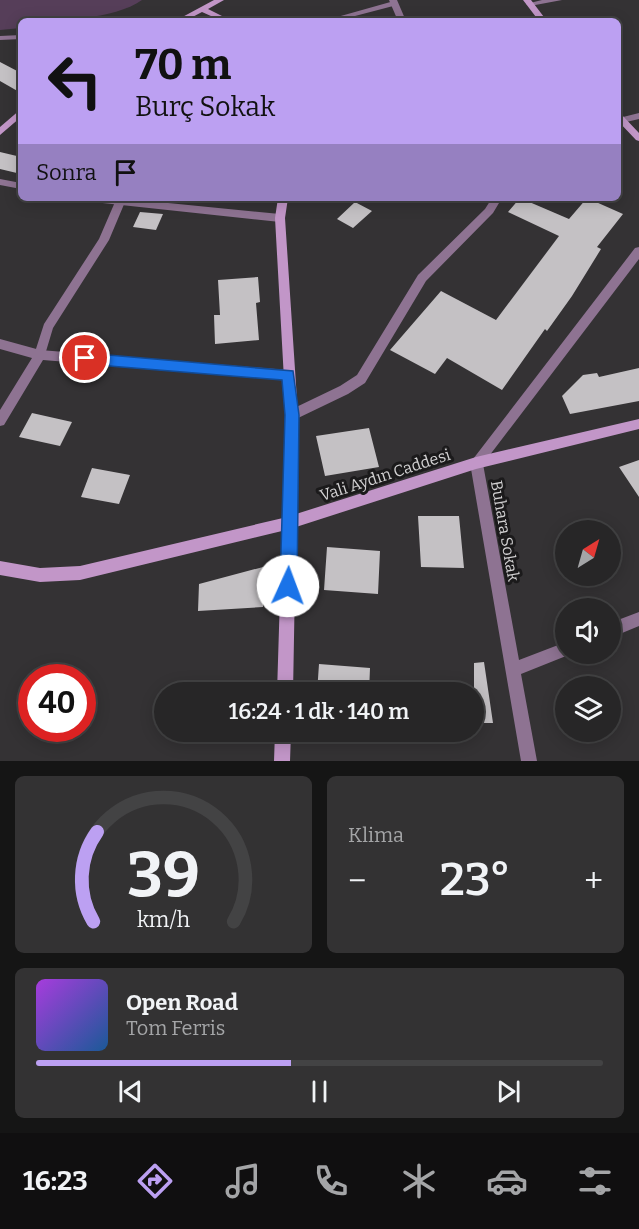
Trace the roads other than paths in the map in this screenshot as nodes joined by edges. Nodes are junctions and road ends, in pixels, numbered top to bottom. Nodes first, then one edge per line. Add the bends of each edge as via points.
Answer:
1 (220, 0) edge
2 (558, 0) edge
3 (394, 2) edge
4 (529, 2) edge
5 (202, 9) junction
6 (185, 18) edge
7 (222, 18) edge
8 (338, 18) edge
9 (401, 18) edge
10 (541, 18) edge
11 (18, 37) edge
12 (0, 38) edge
13 (18, 115) edge
14 (639, 116) edge
15 (621, 118) edge
16 (621, 119) edge
17 (0, 132) edge
18 (639, 138) edge
19 (0, 182) edge
20 (18, 185) edge
21 (112, 201) edge
22 (283, 201) edge
23 (495, 201) edge
24 (120, 202) junction
25 (280, 218) junction
26 (639, 251) edge
27 (0, 344) edge
28 (40, 355) junction
29 (288, 375) junction
30 (292, 415) junction
31 (0, 421) edge
32 (639, 424) edge
33 (476, 463) junction
34 (291, 522) junction
35 (0, 568) edge
36 (639, 619) edge
37 (621, 626) edge
38 (555, 653) edge
39 (512, 670) junction
40 (285, 682) edge
41 (283, 742) edge
42 (282, 761) edge
43 (529, 761) edge

1 - 5 street
2 - 4 street
3 - 8 street
3 - 9 street
4 - 10 street
5 - 6 street
5 - 7 street
11 - 12 street
13 - 17 street
14 - 15 street
16 - 18 street
19 - 20 street
21 - 24 street
22 - 25 street
23 - 30 street via 422,278 361,379
24 - 25 street
24 - 28 street via 104,240 48,327
25 - 29 street
26 - 33 street, Buhara Sokak
27 - 28 street
28 - 29 street
28 - 31 street
29 - 30 street
30 - 34 street
32 - 33 street, Vali Aydın Caddesi
33 - 34 street, Vali Aydın Caddesi
33 - 39 street, Buhara Sokak
34 - 35 street, Vali Aydın Caddesi via 80,573 24,575
34 - 40 street
36 - 37 street
38 - 39 street
39 - 43 street, Buhara Sokak
41 - 42 street

